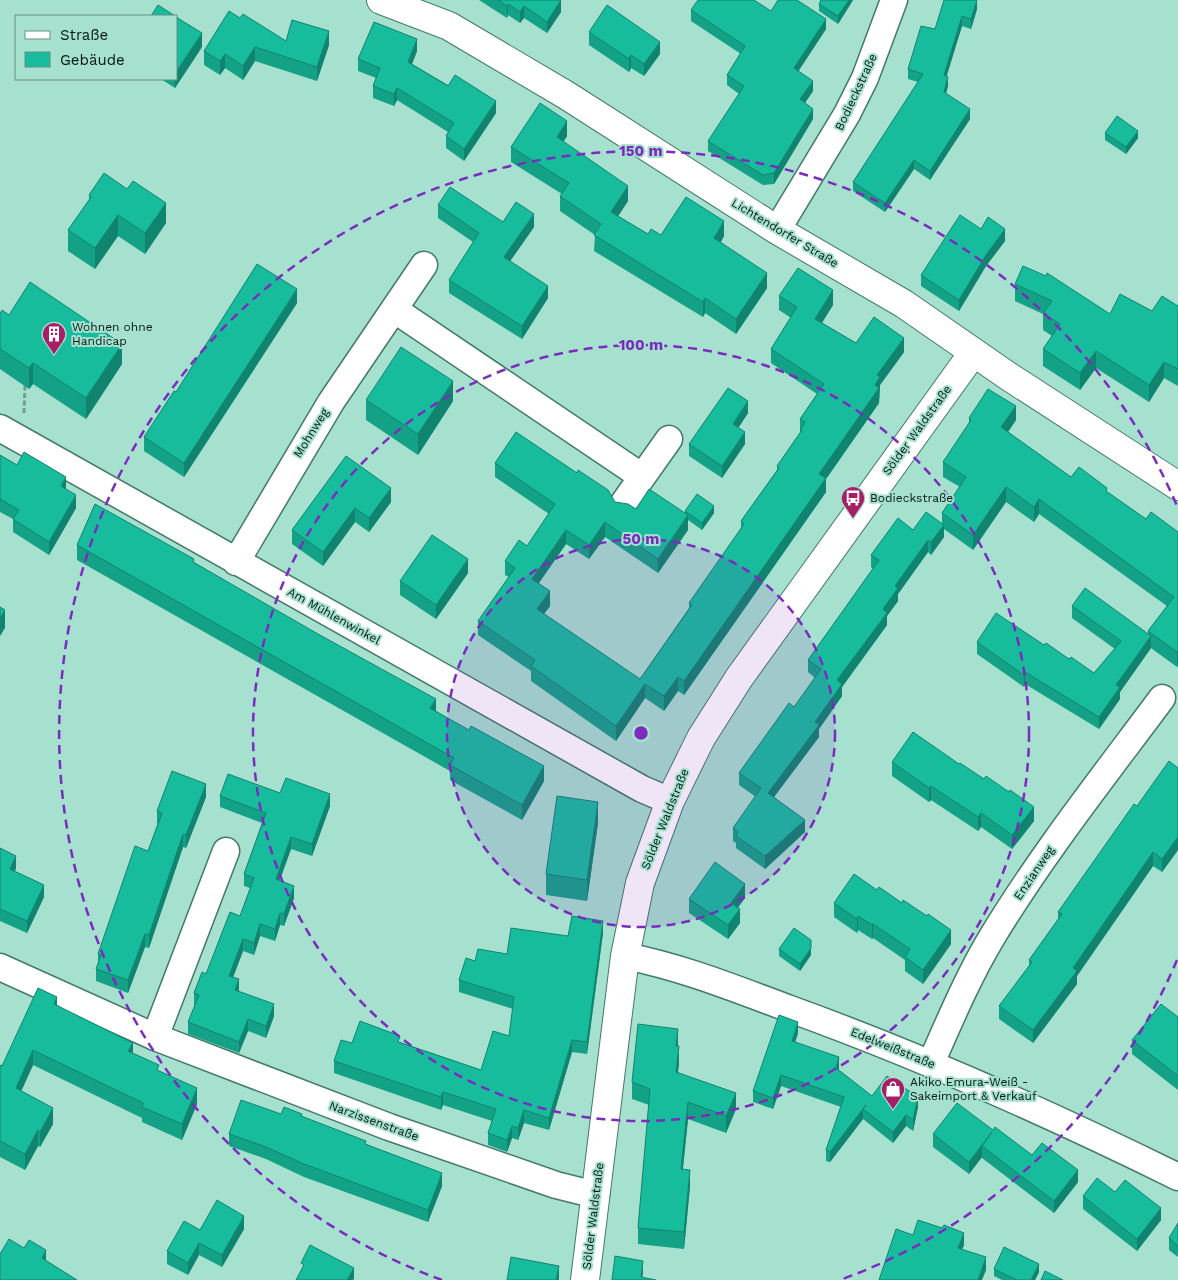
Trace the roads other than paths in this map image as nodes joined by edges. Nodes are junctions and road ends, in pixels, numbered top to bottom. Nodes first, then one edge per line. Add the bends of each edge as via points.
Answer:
1 (381, 0) edge
2 (894, 0) edge
3 (777, 230) junction
4 (424, 265) dead end
5 (395, 310) junction
6 (973, 353) junction
7 (12, 423) edge
8 (669, 439) dead end
9 (642, 476) junction
10 (1178, 486) edge
11 (623, 504) edge
12 (236, 562) junction
13 (1162, 698) dead end
14 (670, 801) junction
15 (226, 851) dead end
16 (625, 956) junction
17 (0, 967) edge
18 (155, 1038) junction
19 (931, 1063) junction
20 (1178, 1177) edge
21 (596, 1195) junction
22 (585, 1280) edge

1 - 3 street, Lichtendorfer Straße via 449,26 477,41
2 - 3 street, Bodieckstraße via 869,68 847,114
3 - 6 street, Lichtendorfer Straße via 904,304
4 - 5 street, Mohnweg
5 - 9 street
5 - 12 street, Mohnweg via 331,402
6 - 10 street, Lichtendorfer Straße
6 - 14 street, Sölder Waldstraße via 739,678 701,738
7 - 12 street, Am Mühlenwinkel
8 - 9 street
9 - 11 street
12 - 14 street, Am Mühlenwinkel via 642,789
13 - 19 street, Enzianweg via 1038,866 992,938 962,993
14 - 16 street, Sölder Waldstraße via 640,883
15 - 18 street
16 - 19 street, Edelweißstraße via 665,964 848,1029
16 - 21 street, Sölder Waldstraße
17 - 18 street, Narzissenstraße
18 - 21 street, Narzissenstraße via 389,1128 556,1185
19 - 20 street, Edelweißstraße
21 - 22 street, Sölder Waldstraße

